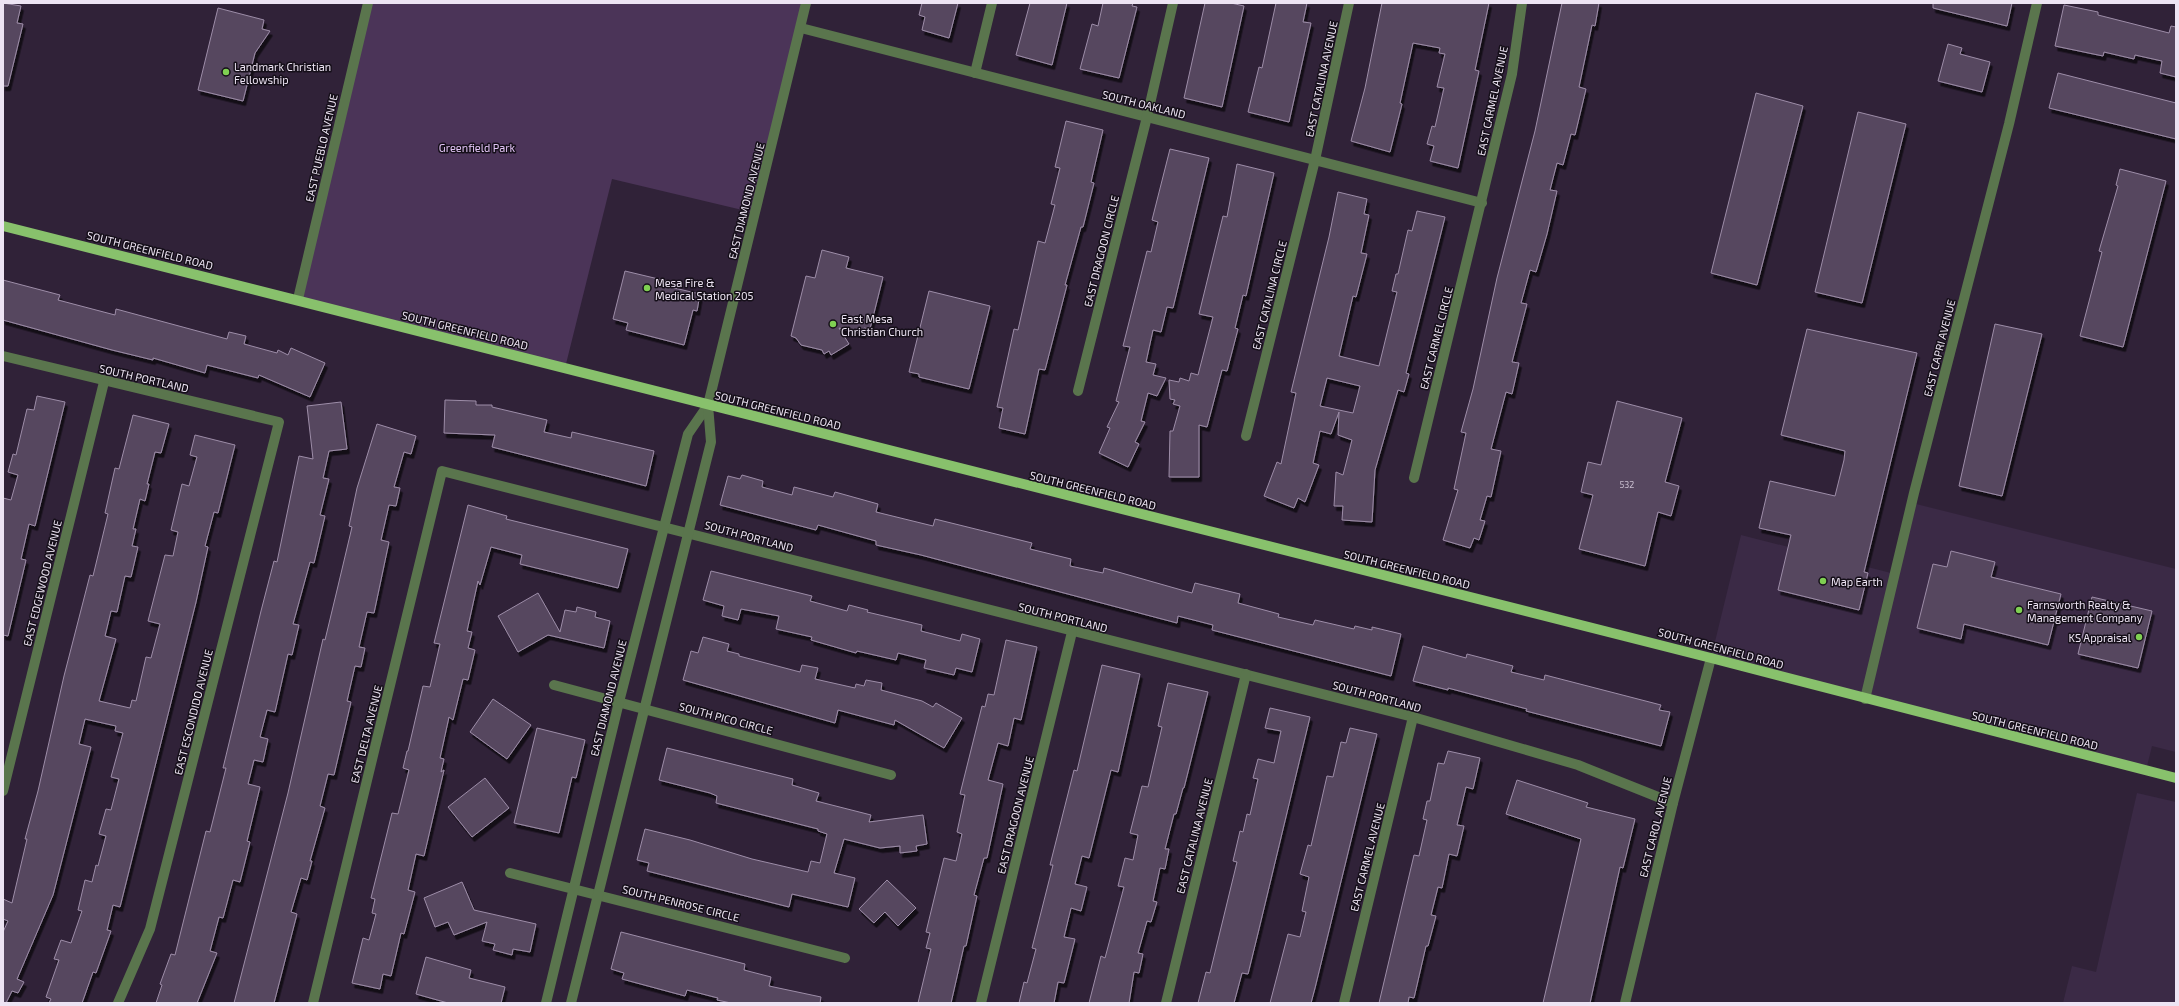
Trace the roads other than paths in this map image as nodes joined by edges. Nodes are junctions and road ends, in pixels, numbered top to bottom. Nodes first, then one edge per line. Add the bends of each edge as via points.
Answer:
1 (368, 3) edge
2 (806, 3) edge
3 (992, 3) edge
4 (1173, 3) edge
5 (1349, 3) edge
6 (1522, 3) edge
7 (2037, 3) edge
8 (801, 28) junction
9 (975, 73) junction
10 (1147, 117) junction
11 (1315, 160) junction
12 (1482, 203) junction
13 (3, 226) edge
14 (298, 299) junction
15 (3, 356) edge
16 (104, 382) junction
17 (1078, 391) dead end
18 (708, 405) junction
19 (279, 422) joint
20 (1246, 436) dead end
21 (442, 471) joint
22 (1414, 478) dead end
23 (664, 527) junction
24 (688, 532) junction
25 (1072, 632) junction
26 (1711, 658) junction
27 (1246, 674) junction
28 (554, 685) dead end
29 (1865, 699) junction
30 (619, 702) junction
31 (644, 708) junction
32 (1413, 717) junction
33 (891, 776) dead end
34 (2176, 778) edge
35 (3, 791) edge
36 (1673, 803) junction
37 (510, 873) dead end
38 (574, 888) junction
39 (598, 894) junction
40 (845, 958) dead end
41 (118, 1003) edge
42 (313, 1003) edge
43 (546, 1003) edge
44 (571, 1003) edge
45 (981, 1003) edge
46 (1166, 1003) edge
47 (1344, 1003) edge
48 (1625, 1003) edge

1 - 14 street, EAST PUEBLO AVENUE
2 - 8 street, EAST DIAMOND AVENUE
3 - 9 street
4 - 10 street
5 - 11 street, EAST CATALINA AVENUE
6 - 12 street, EAST CARMEL AVENUE via 1512,74
7 - 29 street, EAST CAPRI AVENUE
8 - 9 street, SOUTH OAKLAND
8 - 18 street, EAST DIAMOND AVENUE
9 - 10 street, SOUTH OAKLAND
10 - 11 street, SOUTH OAKLAND
10 - 17 street, EAST DRAGOON CIRCLE
11 - 12 street, SOUTH OAKLAND
11 - 20 street, EAST CATALINA CIRCLE
12 - 22 street, EAST CARMEL CIRCLE
13 - 14 main road, SOUTH GREENFIELD ROAD
14 - 18 main road, SOUTH GREENFIELD ROAD
15 - 16 street, SOUTH PORTLAND
16 - 19 street, SOUTH PORTLAND
16 - 35 street, EAST EDGEWOOD AVENUE
18 - 23 street, EAST DIAMOND AVENUE via 688,434
18 - 24 street, EAST DIAMOND AVENUE via 710,442
18 - 26 main road, SOUTH GREENFIELD ROAD
19 - 41 street, EAST ESCONDIDO AVENUE via 150,929
21 - 23 street, SOUTH PORTLAND
21 - 42 street, EAST DELTA AVENUE
23 - 24 street, SOUTH PORTLAND
23 - 30 street, EAST DIAMOND AVENUE
24 - 25 street, SOUTH PORTLAND
24 - 31 street, EAST DIAMOND AVENUE
25 - 27 street, SOUTH PORTLAND
25 - 45 street, EAST DRAGOON AVENUE
26 - 29 main road, SOUTH GREENFIELD ROAD
26 - 36 street, EAST CAROL AVENUE
27 - 32 street, SOUTH PORTLAND
27 - 46 street, EAST CATALINA AVENUE
28 - 30 street, SOUTH PICO CIRCLE
29 - 34 main road, SOUTH GREENFIELD ROAD
30 - 31 street, SOUTH PICO CIRCLE
30 - 38 street, EAST DIAMOND AVENUE
31 - 33 street, SOUTH PICO CIRCLE
31 - 39 street, EAST DIAMOND AVENUE
32 - 36 street, SOUTH PORTLAND via 1578,765
32 - 47 street, EAST CARMEL AVENUE
36 - 48 street, EAST CAROL AVENUE
37 - 38 street, SOUTH PENROSE CIRCLE
38 - 39 street, SOUTH PENROSE CIRCLE
38 - 43 street, EAST DIAMOND AVENUE
39 - 40 street, SOUTH PENROSE CIRCLE
39 - 44 street, EAST DIAMOND AVENUE

